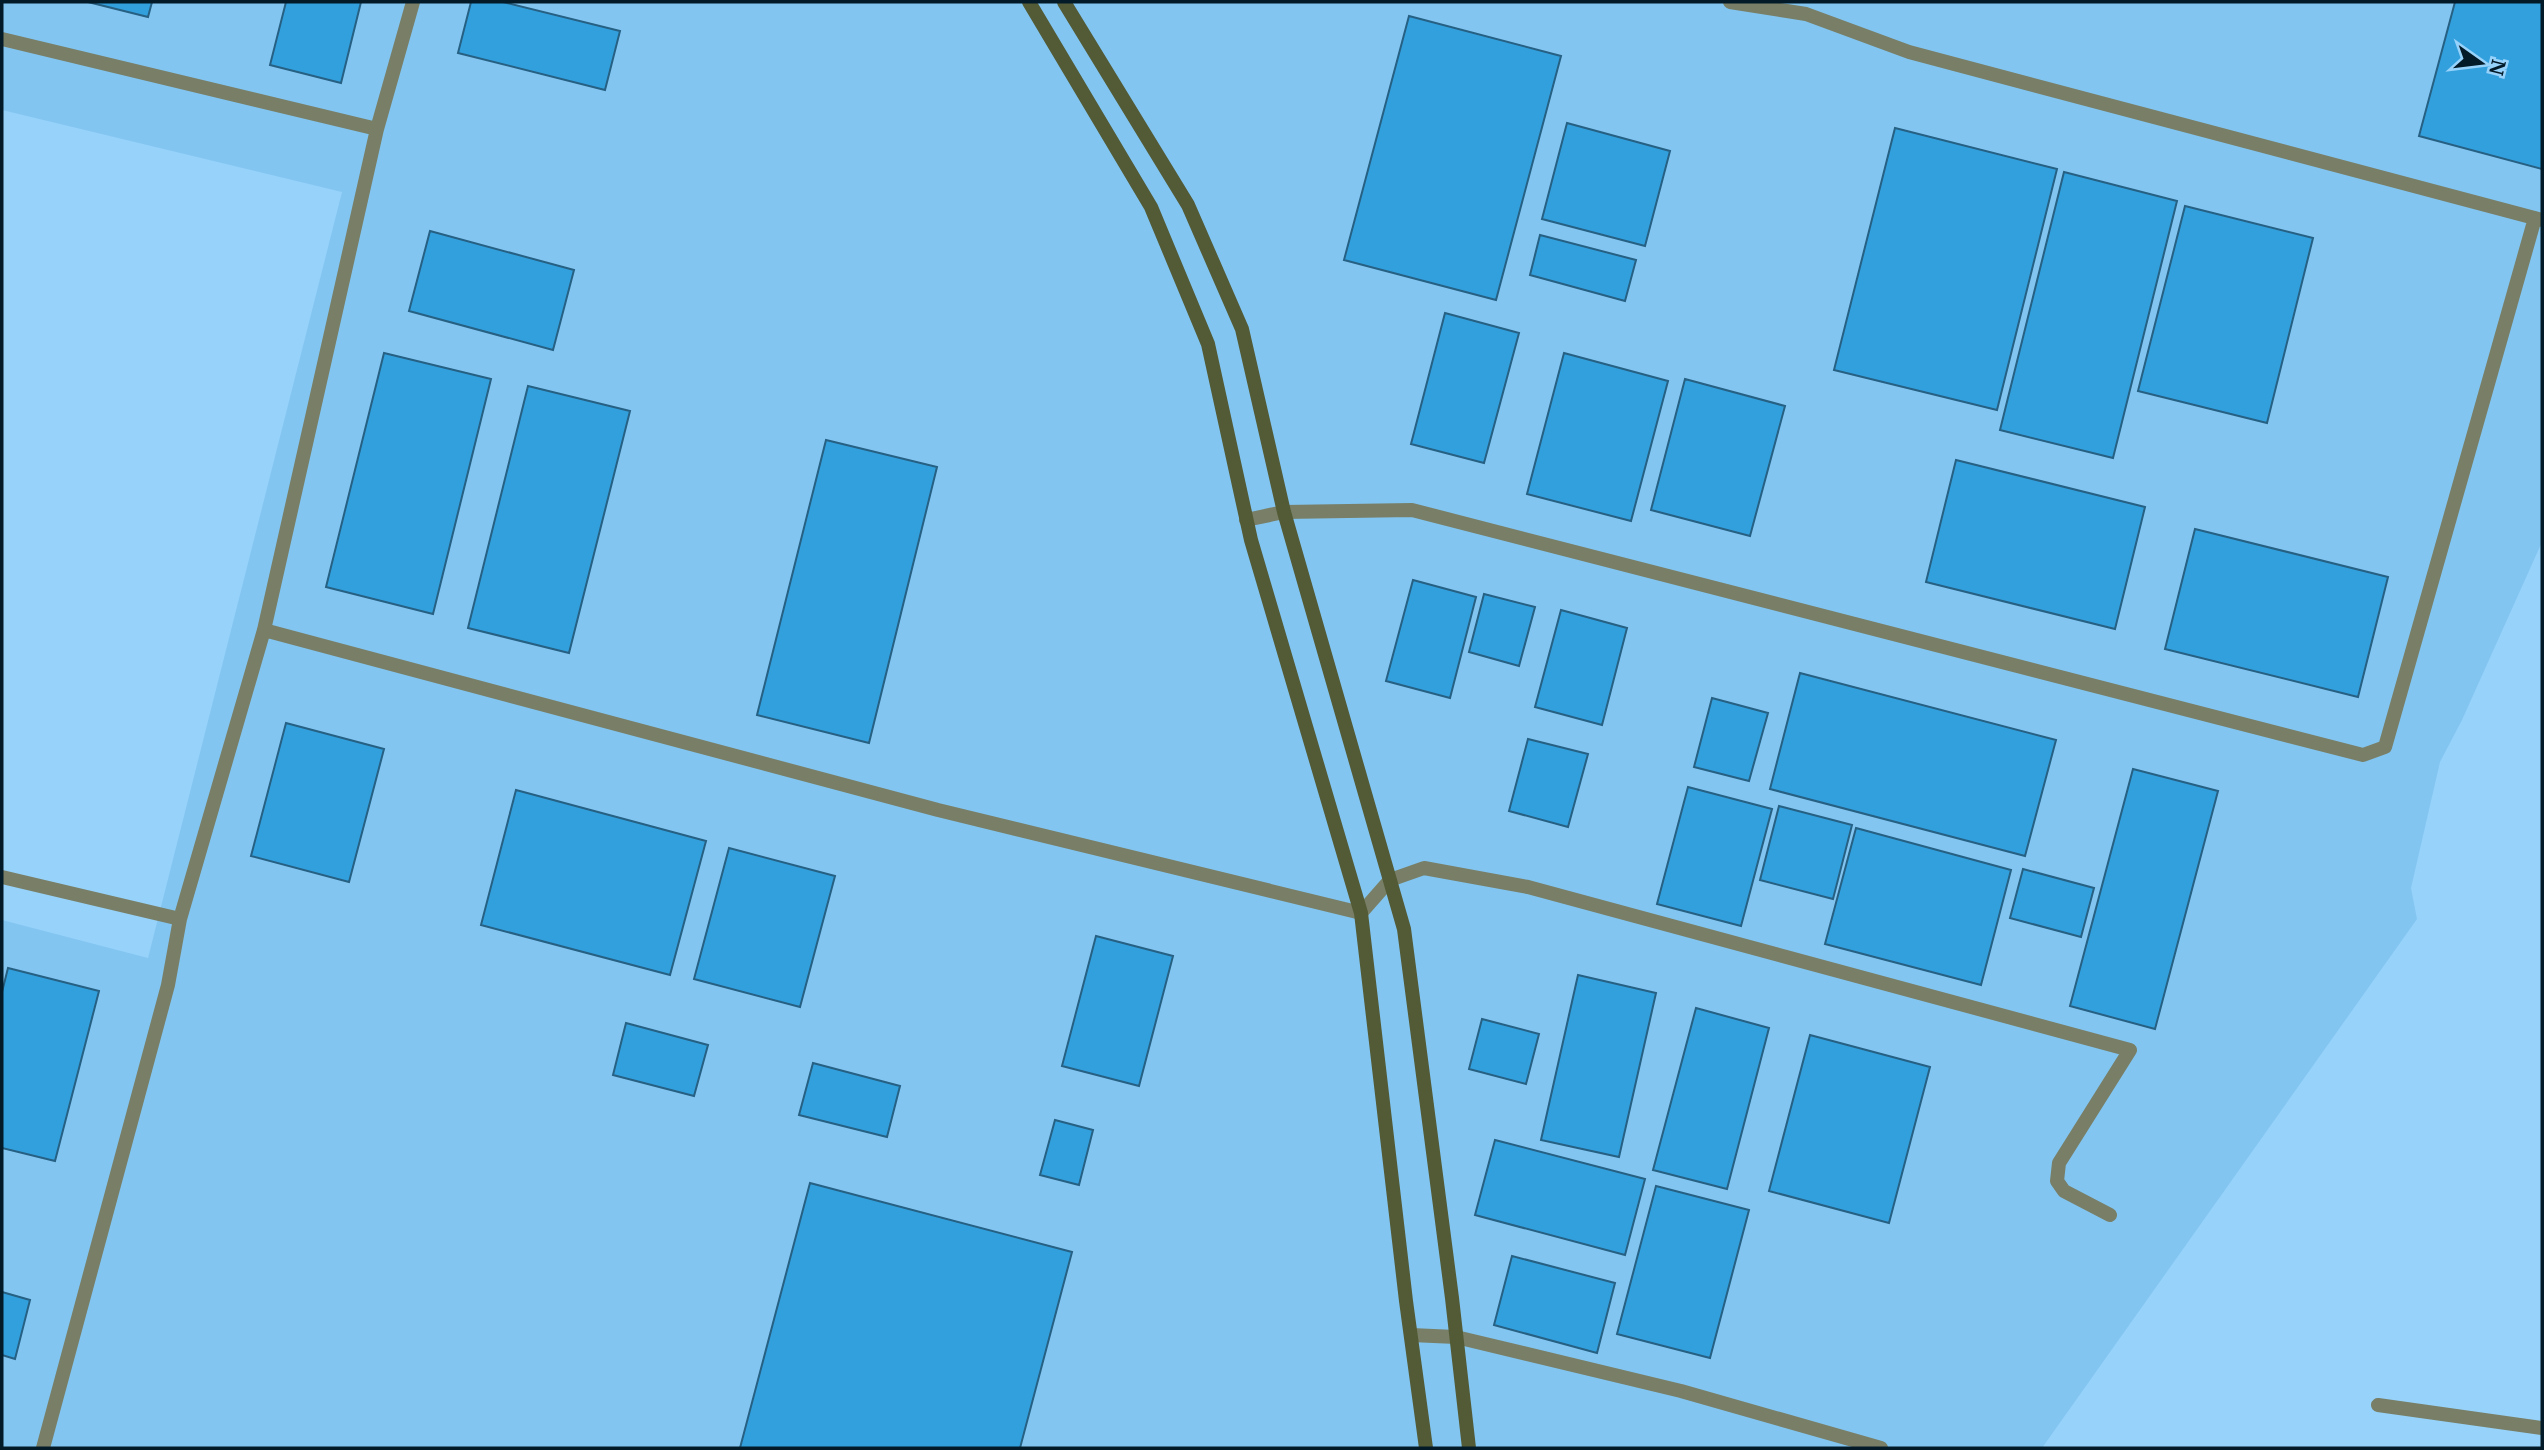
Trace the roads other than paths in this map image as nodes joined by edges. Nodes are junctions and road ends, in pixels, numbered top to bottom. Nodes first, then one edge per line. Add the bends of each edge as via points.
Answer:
1 (413, 2) edge
2 (1029, 2) edge
3 (1064, 2) edge
4 (1730, 2) edge
5 (1808, 8) edge
6 (2, 39) edge
7 (377, 129) junction
8 (2539, 219) edge
9 (1284, 512) junction
10 (1246, 520) junction
11 (264, 630) junction
12 (2, 877) edge
13 (1390, 880) junction
14 (1361, 913) junction
15 (180, 919) junction
16 (2110, 1215) dead end
17 (1410, 1335) junction
18 (1456, 1337) junction
19 (2378, 1405) dead end
20 (2542, 1428) edge
21 (43, 1448) edge
22 (1426, 1448) edge
23 (1468, 1448) edge
24 (1881, 1448) edge

1 - 7 street
2 - 10 street via 1151,208 1208,344
3 - 9 street via 1188,205 1242,329
4 - 5 street
5 - 8 street via 1909,52
6 - 7 street
7 - 11 street
8 - 9 street via 2385,747 2363,755 1412,510
9 - 10 street
9 - 13 street
10 - 14 street
11 - 14 street via 938,810
11 - 15 street
12 - 15 street
13 - 14 street
13 - 16 street via 1424,868 1528,887 2130,1050 2059,1163 2057,1181 2064,1191
13 - 18 street via 1404,929
14 - 17 street
15 - 21 street via 168,985
17 - 18 street
17 - 22 street
18 - 23 street
18 - 24 street via 1681,1391
19 - 20 street

